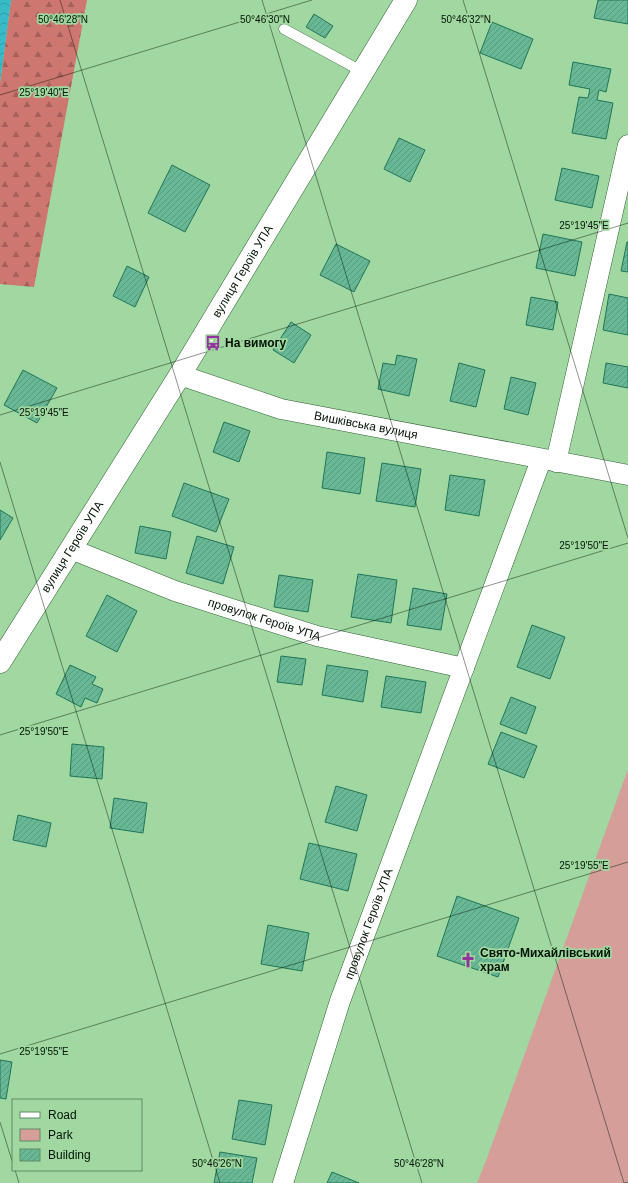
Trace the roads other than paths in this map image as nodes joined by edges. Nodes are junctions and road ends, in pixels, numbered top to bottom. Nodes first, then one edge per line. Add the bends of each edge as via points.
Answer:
1 (406, 0) edge
2 (284, 29) dead end
3 (363, 72) junction
4 (628, 145) edge
5 (180, 375) junction
6 (548, 461) junction
7 (628, 475) edge
8 (71, 548) junction
9 (0, 662) edge
10 (464, 668) junction
11 (283, 1183) edge

1 - 3 street, вулиця Героїв УПА
2 - 3 lane
3 - 5 street, вулиця Героїв УПА
4 - 6 street
5 - 6 street, Вишківська вулиця via 281,409
5 - 8 street, вулиця Героїв УПА
6 - 7 street, Вишківська вулиця
6 - 10 street, провулок Героїв УПА
8 - 9 street, вулиця Героїв УПА
8 - 10 street, провулок Героїв УПА via 175,591 317,636
10 - 11 street, провулок Героїв УПА via 340,1001

